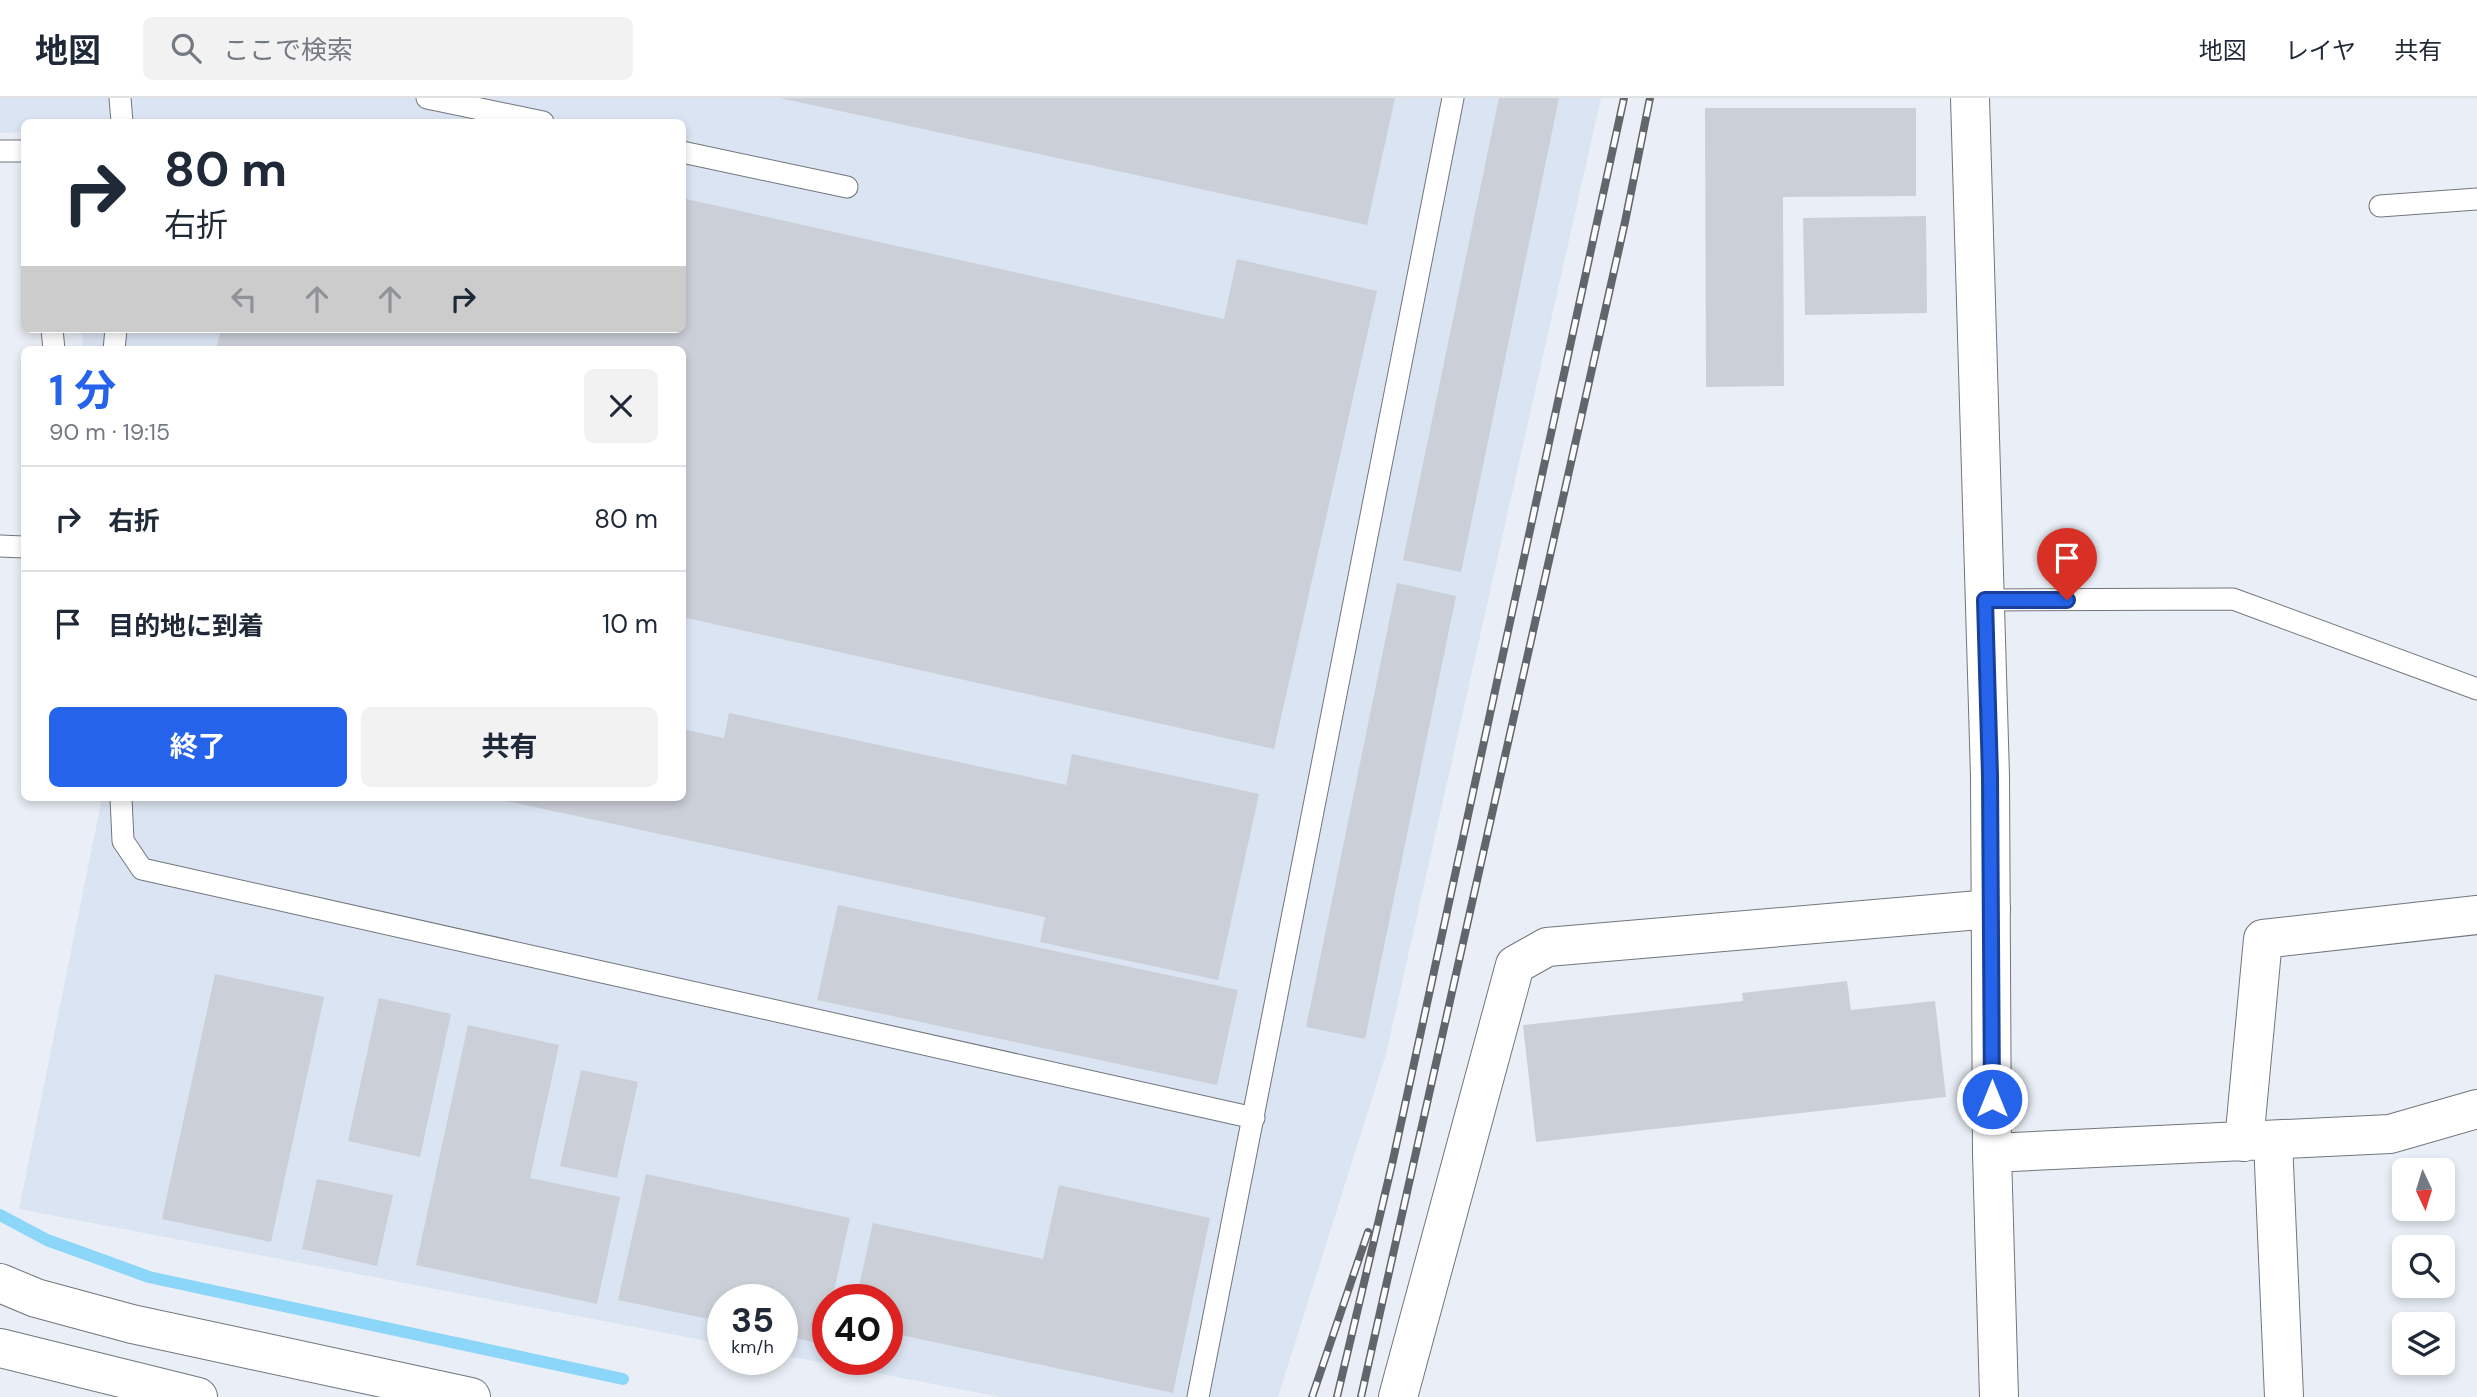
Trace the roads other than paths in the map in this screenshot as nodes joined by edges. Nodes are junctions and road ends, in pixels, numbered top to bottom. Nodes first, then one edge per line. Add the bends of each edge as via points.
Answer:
1 (120, 98) edge
2 (427, 98) edge
3 (1453, 98) edge
4 (1970, 98) edge
5 (122, 119) edge
6 (528, 119) edge
7 (0, 151) edge
8 (21, 151) edge
9 (686, 153) edge
10 (847, 187) dead end
11 (2477, 199) edge
12 (2380, 206) dead end
13 (0, 546) edge
14 (21, 547) edge
15 (1985, 600) junction
16 (2477, 689) edge
17 (121, 801) edge
18 (1991, 909) junction
19 (2477, 915) edge
20 (2477, 1109) edge
21 (1254, 1118) junction
22 (2259, 1141) junction
23 (1992, 1153) junction
24 (0, 1283) edge
25 (0, 1348) edge
26 (198, 1397) edge
27 (471, 1397) edge
28 (1198, 1397) edge
29 (1398, 1397) edge
30 (1999, 1397) edge
31 (2284, 1397) edge

1 - 5 lane
2 - 6 lane
3 - 21 lane
4 - 15 street
7 - 8 lane
9 - 10 lane
11 - 12 lane
13 - 14 lane
15 - 16 lane via 2233,599
15 - 18 street
17 - 21 lane via 123,841 142,869
18 - 23 street
18 - 29 street via 1547,947 1515,965
19 - 22 street via 2263,939
20 - 22 street via 2390,1134
21 - 28 lane
22 - 23 street
22 - 31 street
23 - 30 street
24 - 27 street via 36,1298 132,1324
25 - 26 street

